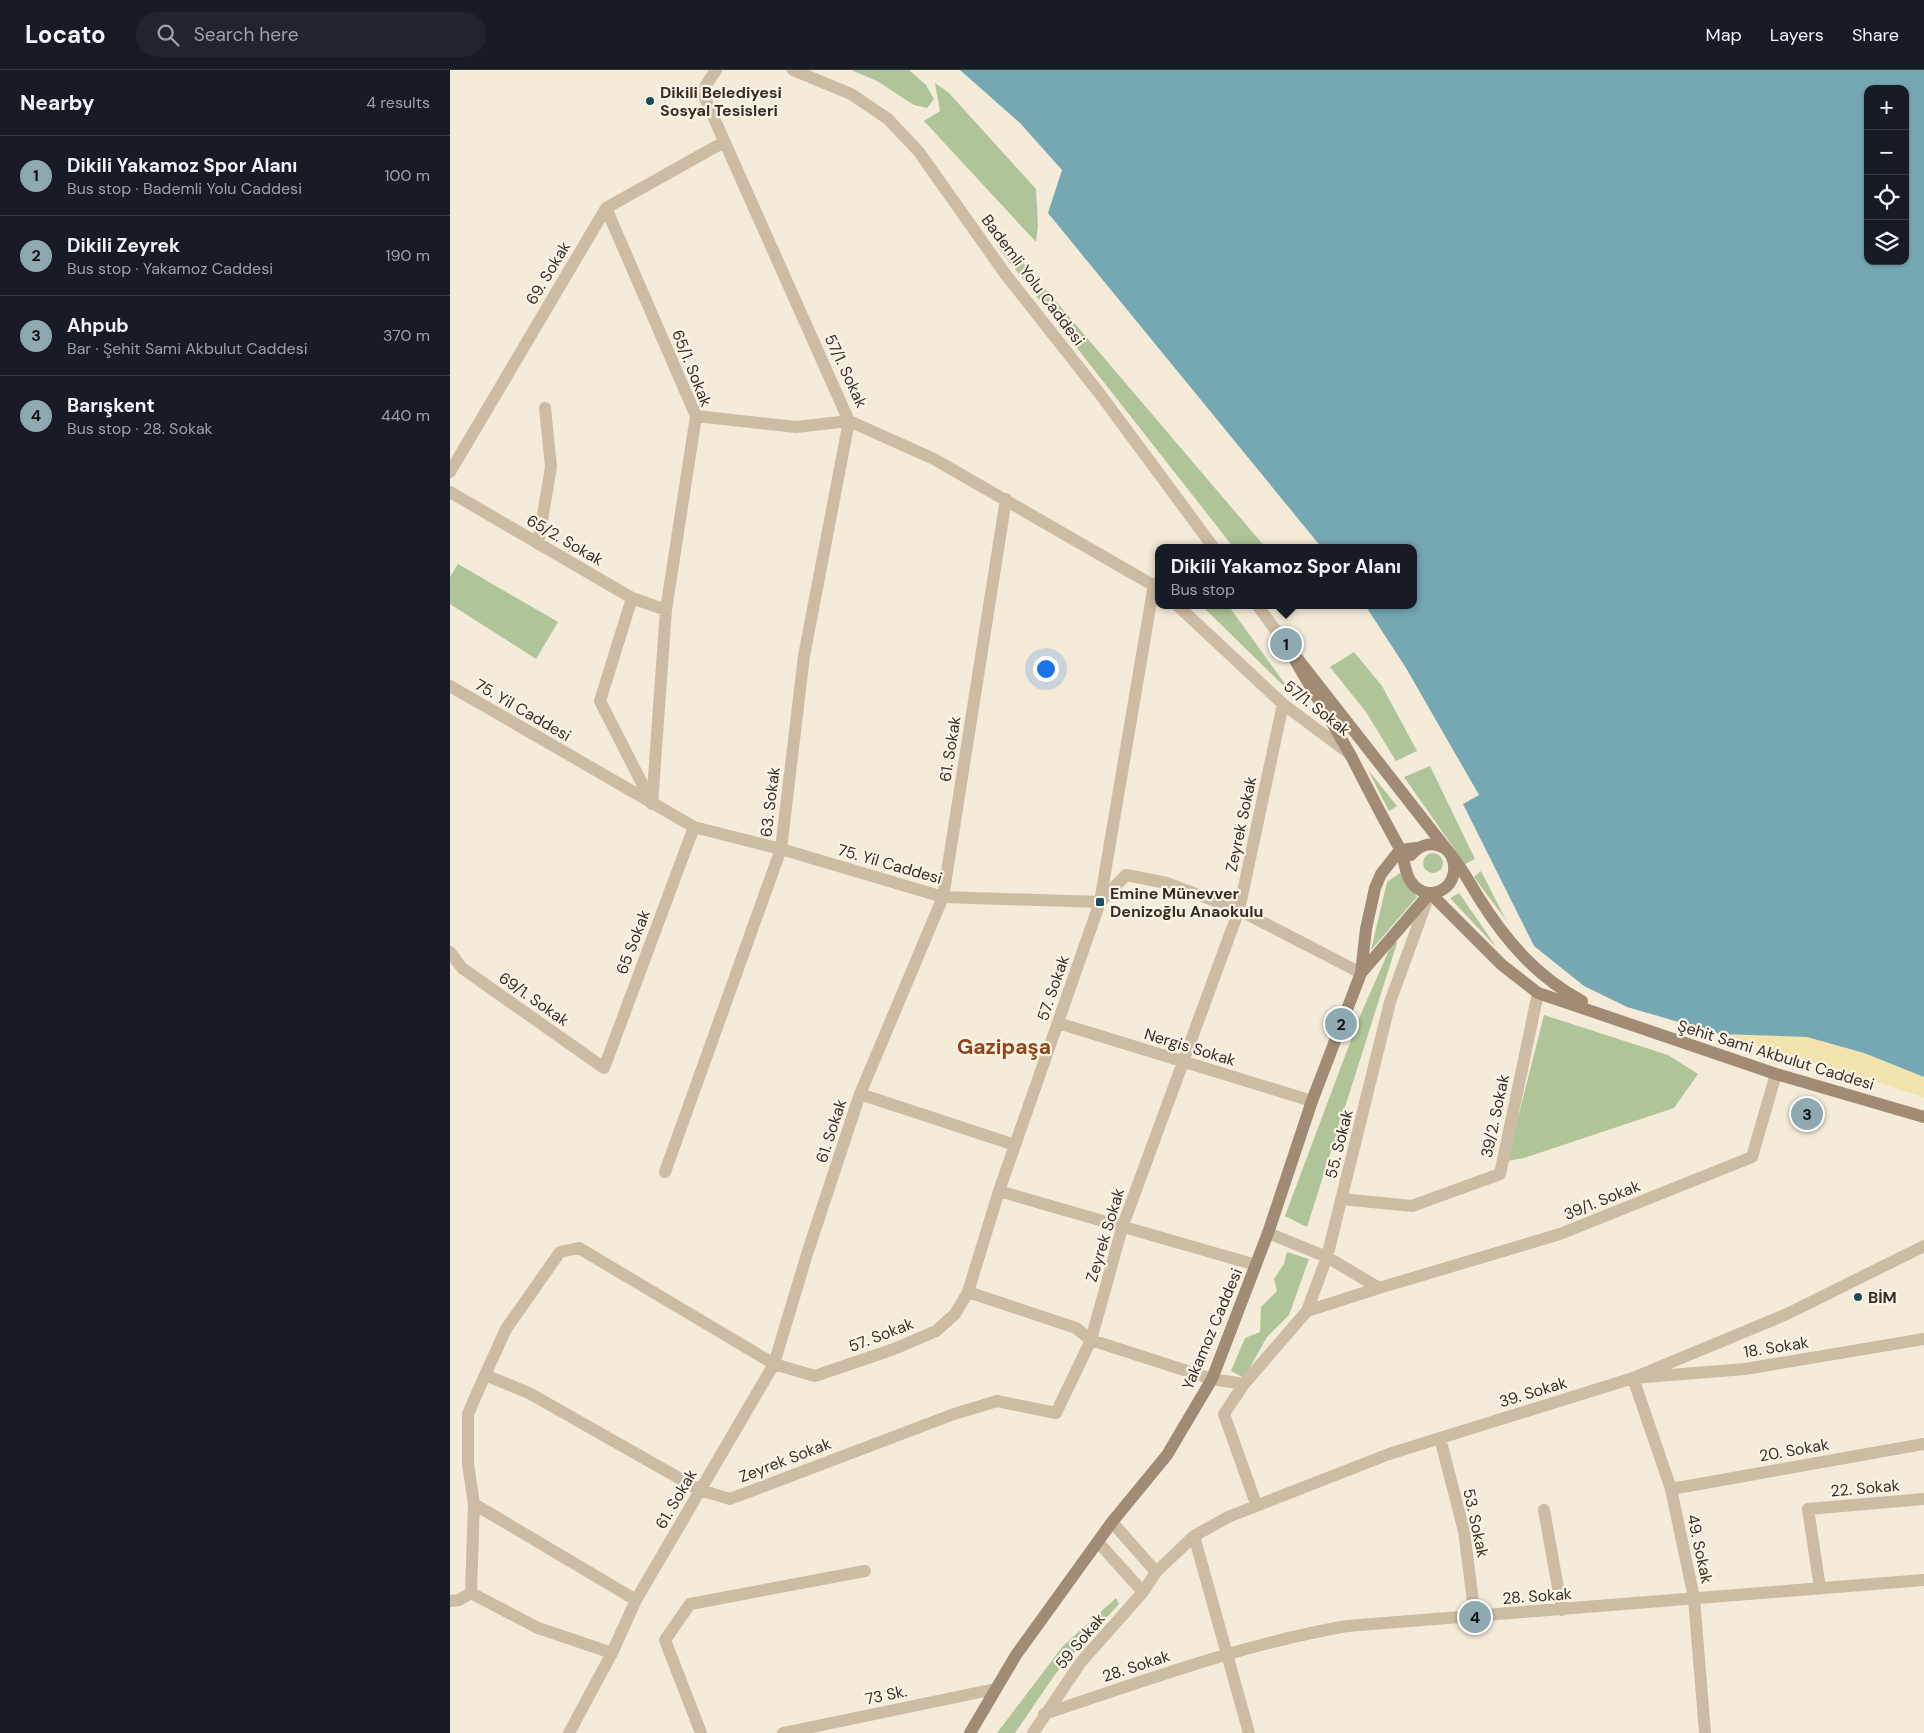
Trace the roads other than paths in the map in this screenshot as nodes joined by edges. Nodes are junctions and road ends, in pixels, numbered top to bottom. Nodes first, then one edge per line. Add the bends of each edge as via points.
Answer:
1 (716, 70) edge
2 (794, 70) edge
3 (724, 142) junction
4 (606, 208) junction
5 (545, 408) dead end
6 (696, 416) junction
7 (850, 420) junction
8 (450, 472) edge
9 (450, 492) edge
10 (1006, 499) junction
11 (538, 544) junction
12 (1211, 544) edge
13 (1155, 585) edge
14 (1155, 592) edge
15 (632, 598) junction
16 (1181, 609) edge
17 (1260, 609) edge
18 (666, 610) junction
19 (1286, 644) junction
20 (450, 686) edge
21 (1283, 704) junction
22 (1350, 754) junction
23 (652, 804) junction
24 (694, 827) junction
25 (1416, 848) junction
26 (781, 849) junction
27 (1400, 850) junction
28 (1451, 855) junction
29 (1406, 870) junction
30 (1430, 893) junction
31 (943, 897) junction
32 (1100, 902) junction
33 (1239, 910) junction
34 (450, 952) edge
35 (1361, 973) junction
36 (1538, 993) junction
37 (1619, 1021) junction
38 (1058, 1023) junction
39 (1183, 1062) junction
40 (604, 1068) joint
41 (1776, 1074) junction
42 (860, 1094) junction
43 (1312, 1101) junction
44 (1924, 1117) edge
45 (1015, 1145) junction
46 (665, 1172) dead end
47 (999, 1191) junction
48 (1342, 1199) junction
49 (1122, 1228) junction
50 (1268, 1233) junction
51 (1924, 1246) edge
52 (1908, 1254) junction
53 (1924, 1257) edge
54 (1327, 1258) junction
55 (1256, 1265) junction
56 (1379, 1288) junction
57 (968, 1292) junction
58 (1307, 1311) junction
59 (1924, 1339) edge
60 (1090, 1340) junction
61 (774, 1364) junction
62 (485, 1374) junction
63 (1633, 1378) junction
64 (1212, 1379) junction
65 (1244, 1384) junction
66 (1440, 1438) junction
67 (1924, 1444) edge
68 (1671, 1489) junction
69 (700, 1490) junction
70 (1924, 1499) edge
71 (474, 1504) junction
72 (1256, 1504) junction
73 (1544, 1510) dead end
74 (1112, 1522) junction
75 (1194, 1536) junction
76 (1098, 1542) junction
77 (865, 1571) dead end
78 (1156, 1572) junction
79 (1924, 1580) edge
80 (1820, 1588) junction
81 (1144, 1592) junction
82 (471, 1593) junction
83 (1694, 1598) junction
84 (636, 1600) junction
85 (450, 1602) edge
86 (1562, 1610) junction
87 (1476, 1617) junction
88 (612, 1653) junction
89 (1226, 1654) junction
90 (996, 1689) junction
91 (1044, 1714) junction
92 (805, 1730) edge
93 (569, 1733) edge
94 (701, 1733) edge
95 (783, 1733) edge
96 (970, 1733) edge
97 (1033, 1733) edge
98 (1249, 1733) edge
99 (1705, 1733) edge

1 - 3 street, 57/1. Sokak via 706,86 705,98
2 - 12 street, Bademli Yolu Caddesi via 851,94 888,119 919,152 1006,275 1100,394
3 - 4 street
3 - 7 street, 57/1. Sokak
4 - 6 street, 65/1. Sokak
4 - 8 street, 69. Sokak
5 - 11 street via 551,467
6 - 7 street via 796,427
6 - 18 street, 65/1. Sokak
7 - 10 street, 57/1. Sokak via 934,459
7 - 26 street, 63. Sokak via 804,656
9 - 11 street, 65/2. Sokak
10 - 13 street, 57/1. Sokak
10 - 31 street, 61. Sokak
11 - 15 street, 65/2. Sokak
14 - 32 street, 57. Sokak
15 - 18 street, 65/2. Sokak
15 - 23 street via 600,701
16 - 21 street, 57/1. Sokak
17 - 19 street
18 - 23 street, 65/1. Sokak
19 - 22 main road
19 - 28 main road, Şehit Sami Akbulut Caddesi
20 - 23 street, 75. Yil Caddesi
21 - 22 street, 57/1. Sokak
21 - 33 street, Zeyrek Sokak
22 - 27 main road
23 - 24 street, 75. Yil Caddesi
24 - 26 street, 75. Yil Caddesi
24 - 40 street, 65 Sokak
25 - 27 main road
25 - 28 main road via 1435,844
25 - 29 main road
26 - 31 street, 75. Yil Caddesi
26 - 46 street, 63. Sokak
27 - 29 main road
27 - 35 main road via 1380,874 1375,888
28 - 30 main road via 1456,869 1454,877 1445,889
28 - 37 main road, Şehit Sami Akbulut Caddesi via 1500,930 1528,963 1559,989
29 - 30 main road via 1417,889
30 - 35 main road
30 - 36 main road, Şehit Sami Akbulut Caddesi via 1502,965
30 - 48 street, 55. Sokak via 1390,1002
31 - 32 street, 75. Yil Caddesi
31 - 42 street, 61. Sokak
32 - 33 street via 1126,875 1167,883
32 - 38 street, 57. Sokak
33 - 35 street
33 - 39 street, Zeyrek Sokak
34 - 40 street, 69/1. Sokak via 462,968
35 - 43 main road, Yakamoz Caddesi
36 - 37 main road, Şehit Sami Akbulut Caddesi
36 - 48 street, 39/2. Sokak via 1500,1174 1412,1206
37 - 41 main road, Şehit Sami Akbulut Caddesi
38 - 39 street, Nergis Sokak
38 - 45 street, 57. Sokak
39 - 43 street, Nergis Sokak
39 - 49 street, Zeyrek Sokak
41 - 44 main road, Şehit Sami Akbulut Caddesi
41 - 56 street, 39/1. Sokak via 1752,1157 1560,1234
42 - 45 street
42 - 61 street, 61. Sokak
43 - 50 main road, Yakamoz Caddesi
45 - 47 street, 57. Sokak
47 - 49 street
47 - 57 street, 57. Sokak
48 - 54 street, 55. Sokak
49 - 55 street
49 - 60 street, Zeyrek Sokak
50 - 54 street
50 - 55 main road, Yakamoz Caddesi
51 - 52 street, 39. Sokak
52 - 53 street
52 - 63 street, 39. Sokak via 1788,1314
54 - 56 street
54 - 58 street, 55. Sokak
55 - 64 main road, Yakamoz Caddesi
56 - 58 street, 39/1. Sokak
57 - 60 street via 1076,1328
57 - 61 street, 57. Sokak via 955,1314 936,1331 894,1350 815,1376
58 - 65 street, 55. Sokak
59 - 63 street, 18. Sokak via 1746,1369
60 - 64 street
60 - 69 street, Zeyrek Sokak via 1056,1413 997,1401 954,1414 730,1499
61 - 62 street, 57. Sokak via 579,1248 569,1248 560,1252 506,1329
61 - 69 street, 61. Sokak
62 - 69 street via 530,1392
62 - 71 street, 57. Sokak via 468,1414 468,1464
63 - 66 street, 39. Sokak
63 - 68 street, 49. Sokak
64 - 65 street
64 - 74 main road, Yakamoz Caddesi via 1167,1454
65 - 72 street, 55. Sokak via 1224,1414
66 - 72 street, 39. Sokak
66 - 87 street, 53. Sokak via 1464,1531
67 - 68 street, 20. Sokak
68 - 83 street, 49. Sokak
69 - 84 street, 61. Sokak
70 - 80 street, 22. Sokak via 1808,1509
71 - 82 street, 57. Sokak
71 - 84 street
72 - 75 street, 39. Sokak
73 - 86 street
74 - 76 main road, Yakamoz Caddesi
74 - 78 street
75 - 78 street, 39. Sokak
75 - 89 street
76 - 81 street
76 - 90 main road, Yakamoz Caddesi via 1019,1650
77 - 94 street via 690,1604 665,1640
78 - 81 street, 59 Sokak
79 - 80 street, 28. Sokak
80 - 83 street, 28. Sokak
81 - 91 street, 59 Sokak via 1081,1662
82 - 85 street
82 - 88 street via 538,1628
83 - 86 street, 28. Sokak
83 - 99 street, 49. Sokak
84 - 88 street, 61. Sokak
86 - 87 street, 28. Sokak
87 - 89 street, 28. Sokak via 1347,1626 1301,1634
88 - 93 street, 61. Sokak
89 - 91 street, 28. Sokak
89 - 98 street
90 - 92 street, 73 Sk.
90 - 96 main road, Yakamoz Caddesi
91 - 97 street, 59 Sokak
92 - 95 street, 73 Sk.

